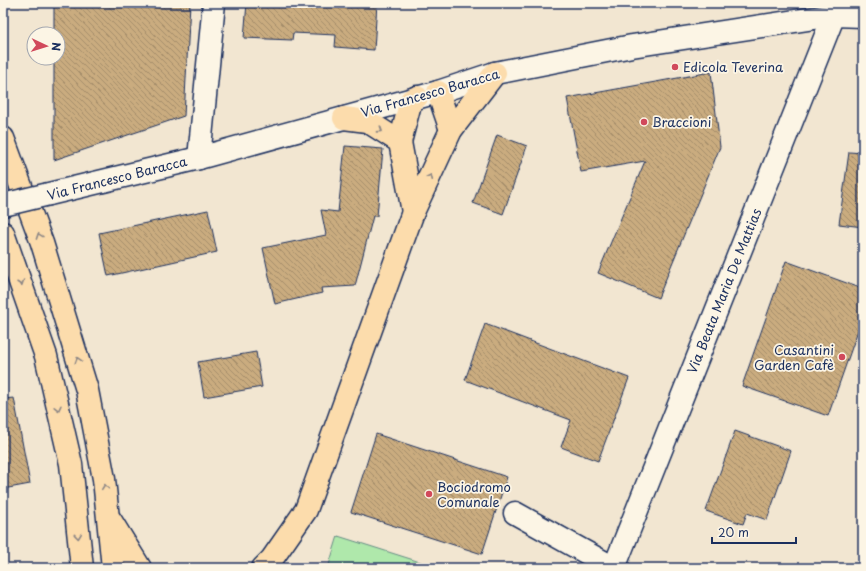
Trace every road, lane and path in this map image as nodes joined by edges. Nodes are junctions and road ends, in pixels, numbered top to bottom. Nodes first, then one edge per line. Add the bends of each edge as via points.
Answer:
1 (214, 3) edge
2 (834, 15) junction
3 (863, 16) edge
4 (495, 73) junction
5 (438, 92) junction
6 (417, 97) junction
7 (344, 118) junction
8 (451, 130) junction
9 (3, 138) edge
10 (400, 142) junction
11 (199, 158) junction
12 (3, 205) edge
13 (413, 212) junction
14 (3, 233) edge
15 (516, 513) dead end
16 (108, 516) junction
17 (82, 568) edge
18 (113, 568) edge
19 (140, 568) edge
20 (263, 568) edge
21 (614, 568) edge

1 - 11 main road
2 - 3 main road, Via Francesco Baracca
2 - 4 main road, Via Francesco Baracca via 632,46
2 - 21 main road, Via Beata Maria De Mattias
4 - 5 main road, Via Francesco Baracca
4 - 8 highway
5 - 6 main road, Via Francesco Baracca
5 - 8 highway
6 - 7 main road, Via Francesco Baracca
6 - 10 highway via 411,100
7 -> 10 highway via 366,120
7 - 11 main road, Via Francesco Baracca
13 -> 8 highway
16 -> 9 highway via 104,479 87,390 42,243
10 - 13 highway
11 - 12 main road, Via Francesco Baracca, bridge
13 - 20 highway via 306,510
14 -> 17 highway via 46,356 71,464
15 - 21 main road, Via Beata Maria De Mattias
16 - 18 highway
16 - 19 highway

